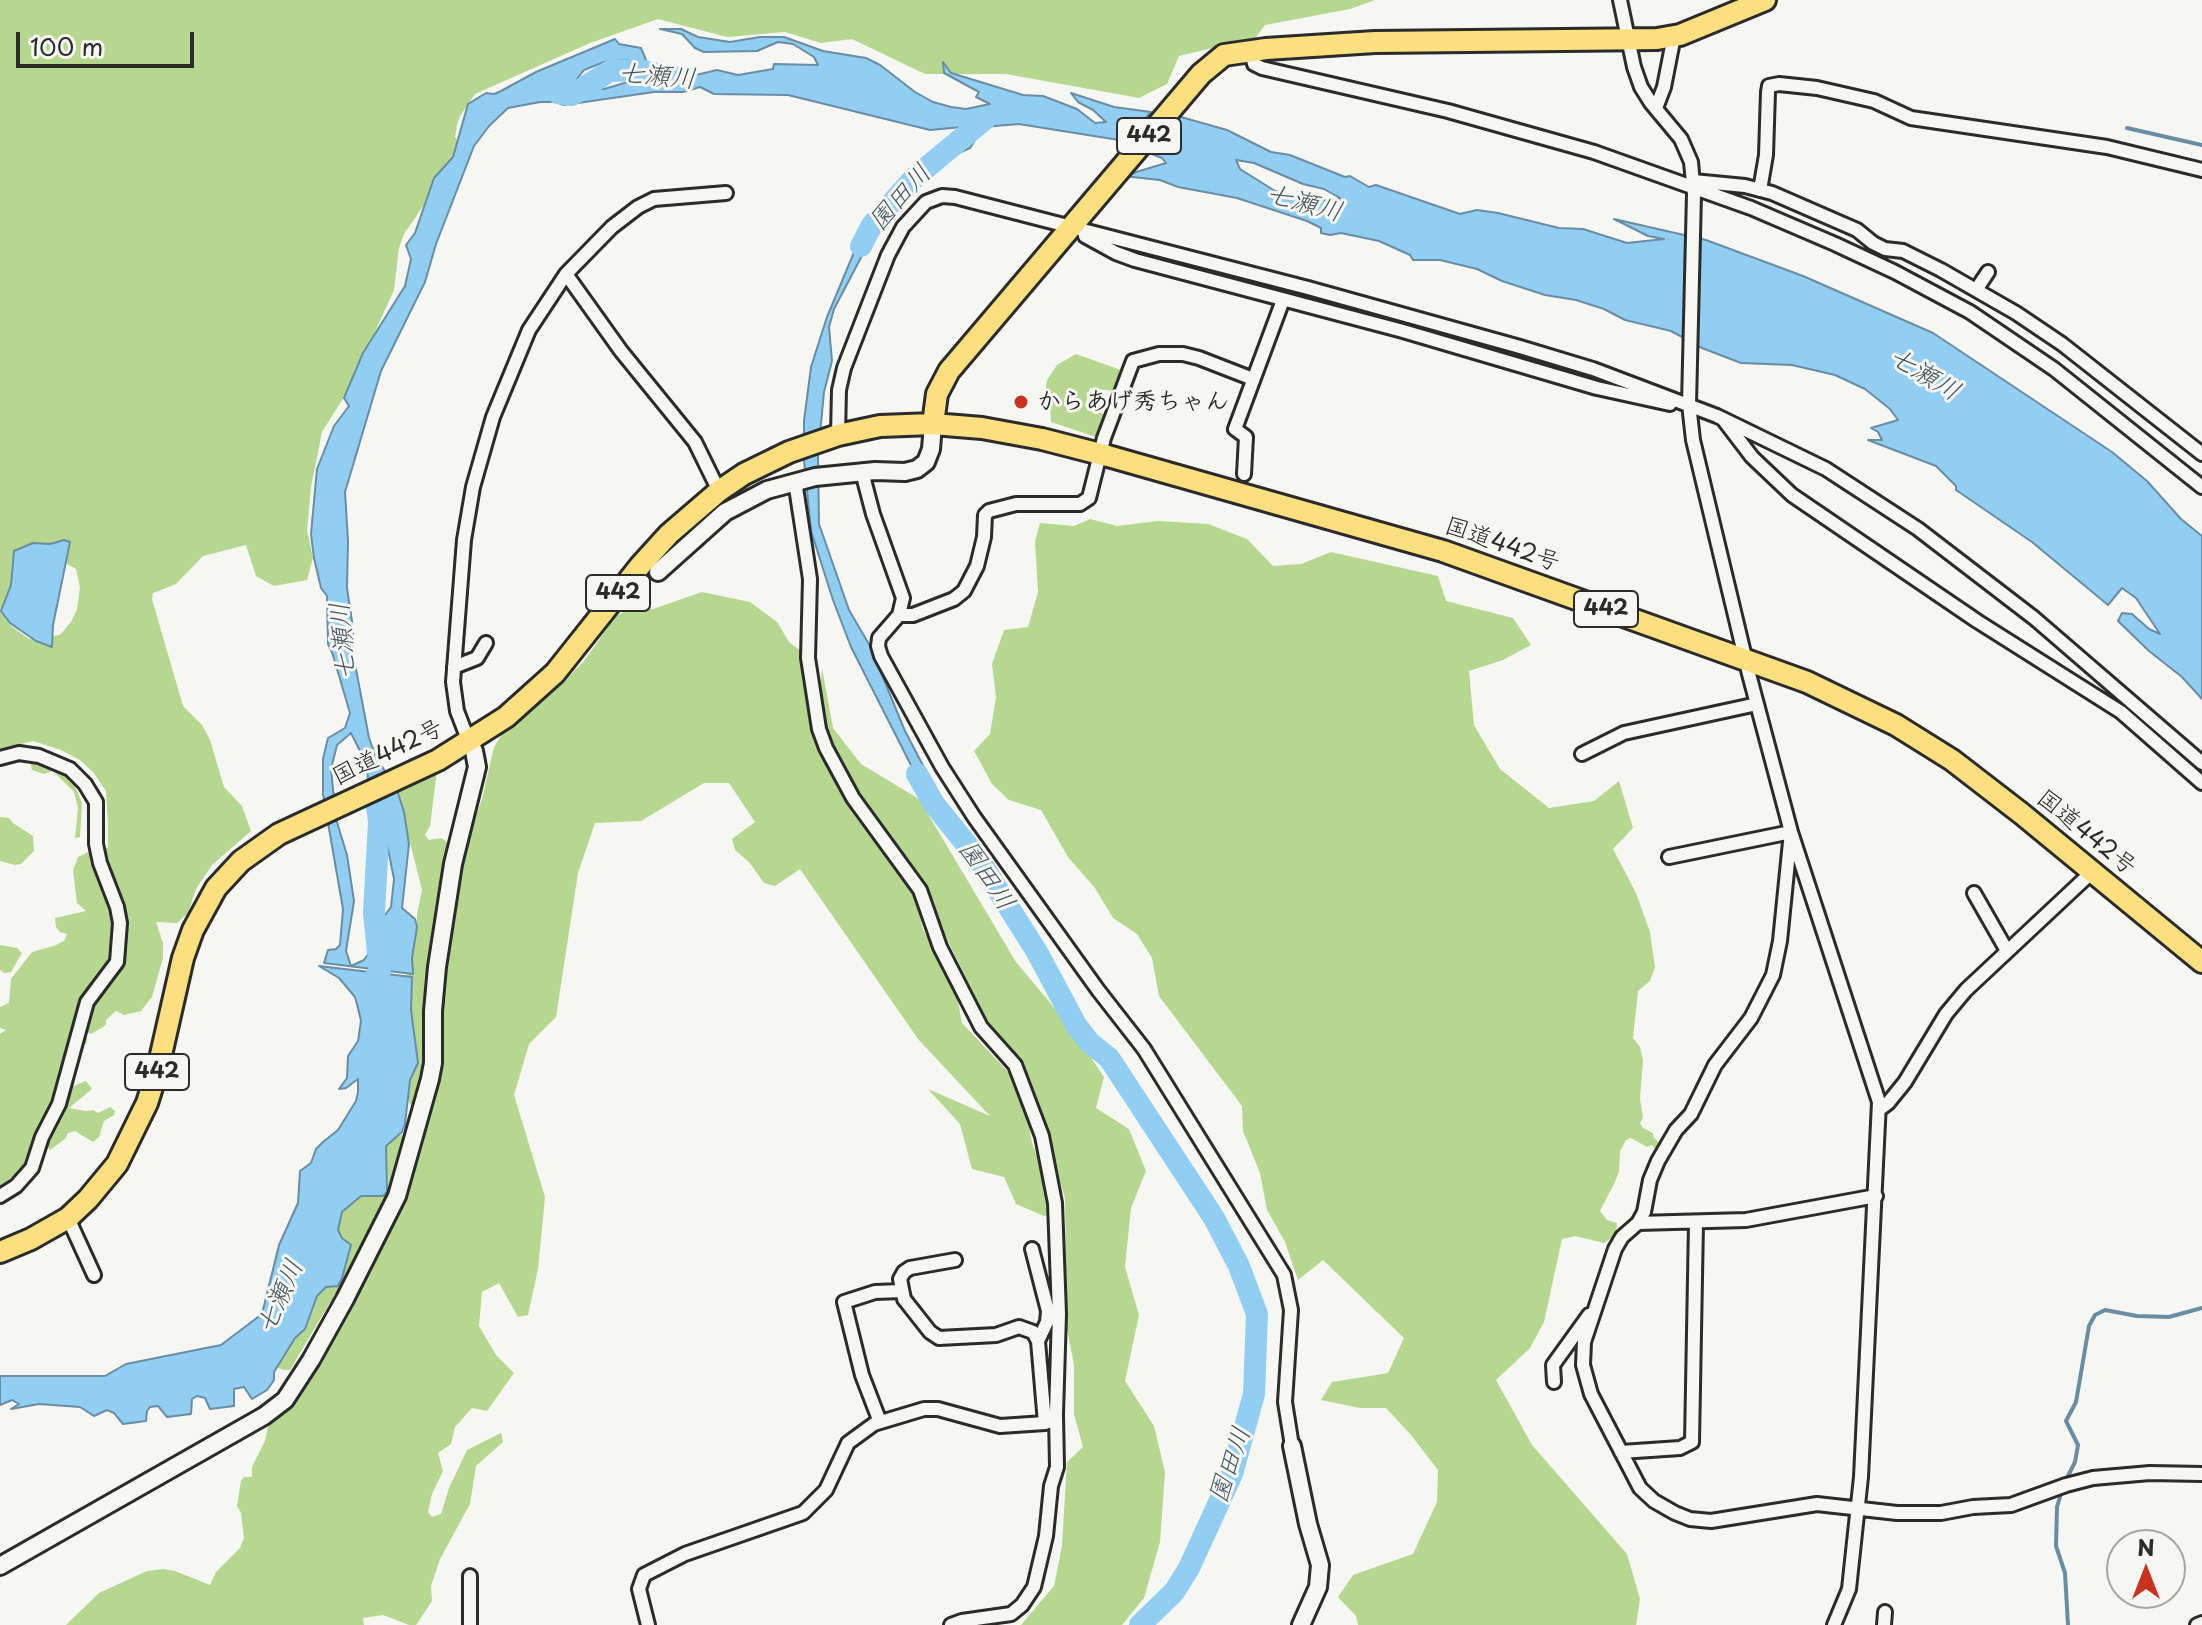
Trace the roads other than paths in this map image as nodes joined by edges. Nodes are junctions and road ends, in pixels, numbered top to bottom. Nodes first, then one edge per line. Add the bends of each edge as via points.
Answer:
1 (1620, 0) edge
2 (1765, 0) edge
3 (1674, 36) junction
4 (1629, 40) junction
5 (1251, 50) junction
6 (1656, 108) junction
7 (2202, 170) edge
8 (1693, 187) junction
9 (1760, 190) junction
10 (726, 193) dead end
11 (1072, 228) junction
12 (1988, 272) dead end
13 (566, 274) junction
14 (1976, 290) junction
15 (1283, 300) junction
16 (1253, 379) junction
17 (1689, 397) junction
18 (1723, 419) junction
19 (933, 424) junction
20 (835, 436) junction
21 (1099, 453) junction
22 (2202, 454) edge
23 (862, 472) junction
24 (1244, 474) dead end
25 (795, 481) junction
26 (2202, 487) edge
27 (719, 491) junction
28 (658, 572) dead end
29 (899, 615) junction
30 (486, 643) dead end
31 (1745, 659) junction
32 (454, 667) junction
33 (1757, 704) junction
34 (469, 742) junction
35 (1582, 754) dead end
36 (0, 758) edge
37 (2202, 763) edge
38 (2202, 783) edge
39 (1791, 832) junction
40 (1669, 857) dead end
41 (2092, 872) junction
42 (1974, 893) dead end
43 (2006, 949) junction
44 (2202, 962) edge
45 (1880, 1109) junction
46 (0, 1196) edge
47 (1876, 1196) junction
48 (68, 1218) junction
49 (1638, 1223) junction
50 (1696, 1223) junction
51 (1032, 1249) dead end
52 (0, 1252) edge
53 (955, 1260) dead end
54 (94, 1275) dead end
55 (901, 1291) junction
56 (1597, 1303) junction
57 (1038, 1341) junction
58 (1554, 1382) dead end
59 (1056, 1414) junction
60 (880, 1422) junction
61 (1045, 1423) junction
62 (1292, 1446) joint
63 (1621, 1452) junction
64 (2202, 1474) edge
65 (1857, 1508) junction
66 (0, 1566) edge
67 (470, 1576) dead end
68 (470, 1625) edge
69 (648, 1625) edge
70 (951, 1625) edge
71 (1301, 1625) edge
72 (1834, 1625) edge

1 - 4 street
2 - 3 highway, 442
3 - 4 highway, 442
3 - 6 street
4 - 5 highway, 442 via 1397,42
4 - 6 street via 1638,78
5 - 8 street via 1254,64 1262,68 1530,133
5 - 11 highway, 442 via 1224,55 1201,74
6 - 8 street via 1686,146
7 - 9 street via 2107,147 1911,118 1874,101 1779,84 1769,86
8 - 9 street
8 - 17 street
8 - 26 street via 1835,244 1951,301 2054,369
9 - 14 street via 1850,226 1875,245 1906,253
10 - 13 street via 647,202 612,227
11 - 15 street via 1135,260
11 - 17 street via 1308,288
11 - 19 highway, 442 via 945,376
11 - 20 street via 955,197 926,202 897,237 855,337 839,390
12 - 14 street
13 - 27 street via 695,442
13 - 32 street via 517,356 479,462 464,540
14 - 22 street via 2062,344
15 - 16 street
15 - 17 street via 1597,388 1654,401
16 - 21 street via 1183,354 1133,361
16 - 24 street via 1235,429 1246,437
17 - 18 street
17 - 31 street via 1693,440
18 - 37 street via 1826,469 1918,529 2034,618
18 - 38 street via 1752,457 1792,495 2121,712
19 - 20 highway, 国道442号 / 442 via 880,426
19 - 21 highway, 国道442号 / 442 via 998,430
19 - 23 street via 931,449 922,466 905,472
20 - 27 highway, 国道442号 / 442 via 762,465
21 - 29 street via 1089,498 1080,504 1016,504 989,511 977,566 964,591 913,615
21 - 31 highway, 国道442号 / 442 via 1443,551
23 - 25 street
23 - 29 street via 902,590
25 - 28 street via 733,506
25 - 59 street via 810,579 808,658 823,739 853,798 920,890 981,1027 1015,1065 1042,1136 1055,1203
27 - 34 highway, 国道442号 / 442 via 650,554 544,684
29 - 62 street via 879,638 879,650 942,767 1144,1049 1284,1275 1291,1310 1284,1389
30 - 32 street via 477,658
31 - 33 street
31 - 41 highway, 国道442号 / 442 via 1841,697 1916,736 1993,790
32 - 34 street via 457,711
33 - 35 street via 1624,733
33 - 39 street
34 - 48 highway, 国道442号 / 442 via 291,827 256,849 216,888 183,958 147,1103 111,1172
34 - 66 street via 477,767 453,864 437,967 430,1079 397,1196 311,1360 285,1400 264,1416
36 - 46 street via 19,753 46,758 77,773 90,790 100,863 120,923 117,962 87,1002 59,1104 32,1168
39 - 40 street
39 - 45 street
39 - 49 street via 1773,975 1658,1161
41 - 43 street
41 - 44 highway, 国道442号 / 442
42 - 43 street
43 - 45 street via 1955,1002 1905,1082
45 - 47 street
47 - 50 street via 1746,1220
47 - 65 street
48 - 52 highway, 国道442号 / 442
48 - 54 street
49 - 50 street
49 - 56 street via 1615,1249
50 - 63 street via 1692,1442 1680,1448
51 - 57 street via 1048,1311
53 - 55 street via 907,1270 900,1279
55 - 57 street via 910,1309 939,1338 996,1335 1023,1327
55 - 60 street via 844,1302
56 - 58 street via 1553,1365
56 - 63 street via 1584,1342 1584,1370
57 - 61 street
59 - 61 street
59 - 70 street via 1057,1467 1034,1587 1011,1614
60 - 61 street via 932,1408 990,1425
60 - 69 street via 848,1443 826,1490 803,1513 685,1554 644,1575 639,1589
62 - 71 street via 1320,1565 1318,1587
63 - 65 street via 1644,1493 1690,1519 1731,1520 1817,1504
64 - 65 street via 2093,1478 2011,1505 1941,1513
65 - 72 street via 1849,1589
67 - 68 street

